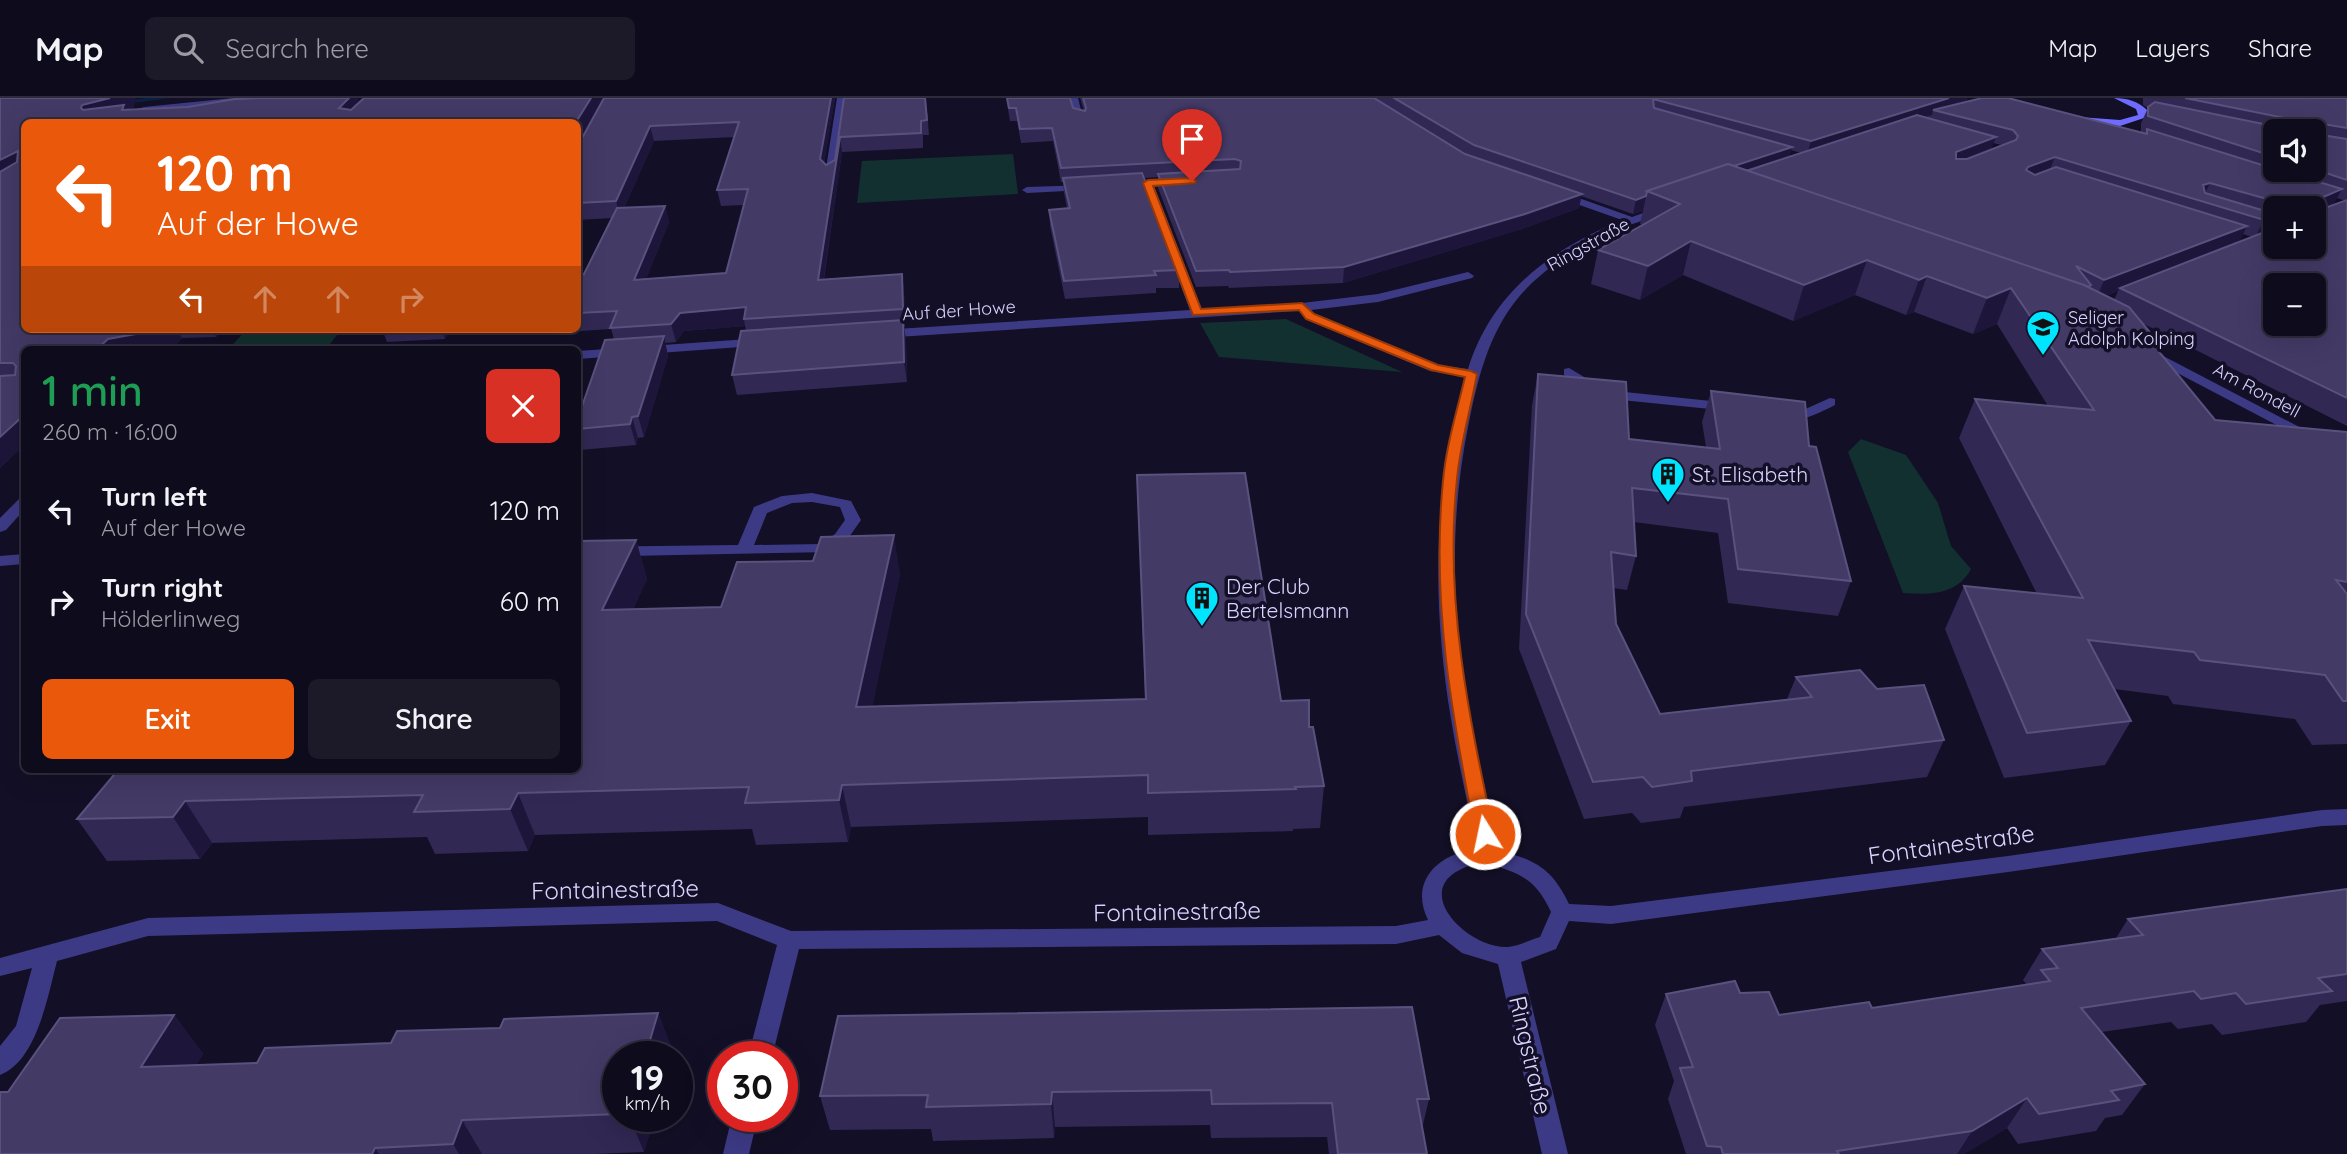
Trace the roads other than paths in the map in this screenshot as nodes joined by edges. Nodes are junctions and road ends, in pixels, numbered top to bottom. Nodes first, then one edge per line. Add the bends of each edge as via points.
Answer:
1 (841, 98) edge
2 (1074, 98) edge
3 (2118, 98) edge
4 (238, 100) edge
5 (2064, 118) edge
6 (106, 119) edge
7 (1081, 120) edge
8 (2102, 123) junction
9 (2120, 133) edge
10 (830, 175) edge
11 (1198, 180) edge
12 (1148, 183) junction
13 (1094, 186) edge
14 (1107, 186) edge
15 (1543, 189) edge
16 (1027, 190) dead end
17 (1675, 204) edge
18 (1631, 220) junction
19 (1468, 276) dead end
20 (1302, 307) junction
21 (1197, 313) junction
22 (866, 335) edge
23 (784, 341) edge
24 (2141, 348) edge
25 (581, 355) edge
26 (1569, 372) dead end
27 (1471, 374) junction
28 (1830, 402) dead end
29 (2347, 458) edge
30 (21, 505) edge
31 (0, 527) edge
32 (744, 550) junction
33 (581, 552) edge
34 (21, 559) edge
35 (0, 561) edge
36 (2347, 817) edge
37 (1488, 856) junction
38 (1562, 912) junction
39 (1441, 926) junction
40 (790, 940) junction
41 (47, 956) junction
42 (1508, 956) junction
43 (0, 967) edge
44 (765, 1041) edge
45 (0, 1064) edge
46 (742, 1132) edge
47 (736, 1154) edge
48 (1555, 1154) edge

1 - 10 street
2 - 7 street
3 - 8 main road via 2149,113 2134,121
4 - 6 street
5 - 8 main road
8 - 9 street
11 - 12 street
12 - 14 street
12 - 21 street
13 - 16 street
15 - 18 street
17 - 18 street, Ringstraße
18 - 27 street, Ringstraße via 1558,257 1525,283 1492,324
19 - 20 street, Auf der Howe via 1378,298
20 - 21 street, Auf der Howe
20 - 27 street via 1310,316 1435,368
21 - 22 street, Auf der Howe
23 - 25 street
24 - 29 street, Am Rondell
26 - 28 street via 1602,394 1802,415
27 - 37 street, Ringstraße via 1450,477 1447,602 1459,710
30 - 31 street
32 - 32 street via 825,549 853,520 846,504 819,497 783,498 761,510
32 - 33 street
34 - 35 street
36 - 38 street, Fontainestraße via 1611,915
37 - 38 street via 1522,865 1549,885
37 - 39 street via 1458,861 1437,876 1430,900
38 - 42 street via 1548,943
39 - 40 street, Fontainestraße via 1396,935
39 - 42 street via 1483,953
40 - 41 street, Fontainestraße via 718,912 148,927
40 - 44 street
41 - 43 street, Fontainestraße
41 - 45 street via 27,1030
42 - 48 street, Ringstraße
46 - 47 street

